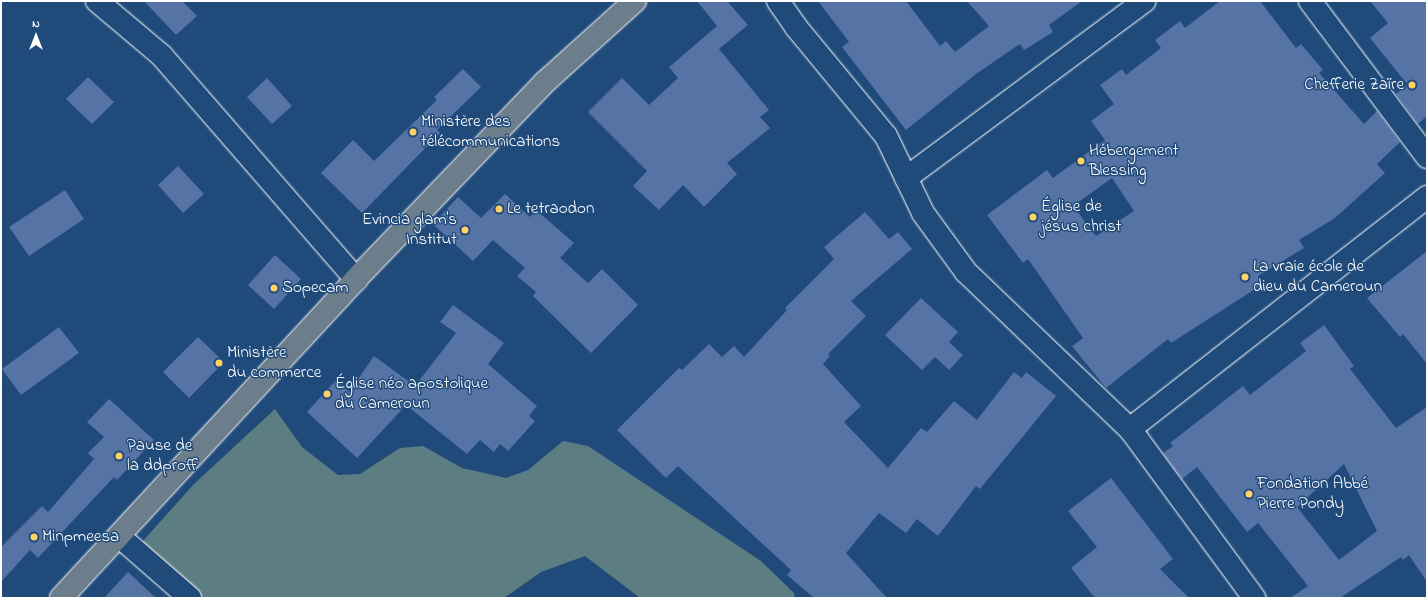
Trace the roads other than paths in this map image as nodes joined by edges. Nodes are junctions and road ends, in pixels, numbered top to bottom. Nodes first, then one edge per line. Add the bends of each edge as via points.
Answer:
1 (97, 1) edge
2 (635, 1) edge
3 (778, 1) edge
4 (1144, 1) edge
5 (1310, 1) edge
6 (1427, 157) edge
7 (906, 178) junction
8 (1427, 198) edge
9 (356, 279) junction
10 (1130, 429) junction
11 (120, 537) junction
12 (62, 598) edge
13 (190, 598) edge
14 (1254, 598) edge

1 - 9 street via 162,56
2 - 9 main road via 545,82
3 - 7 street via 796,27 886,136
4 - 7 street
5 - 6 street
7 - 10 street via 923,212 966,272
8 - 10 street
9 - 11 main road
10 - 14 street
11 - 12 main road
11 - 13 street

